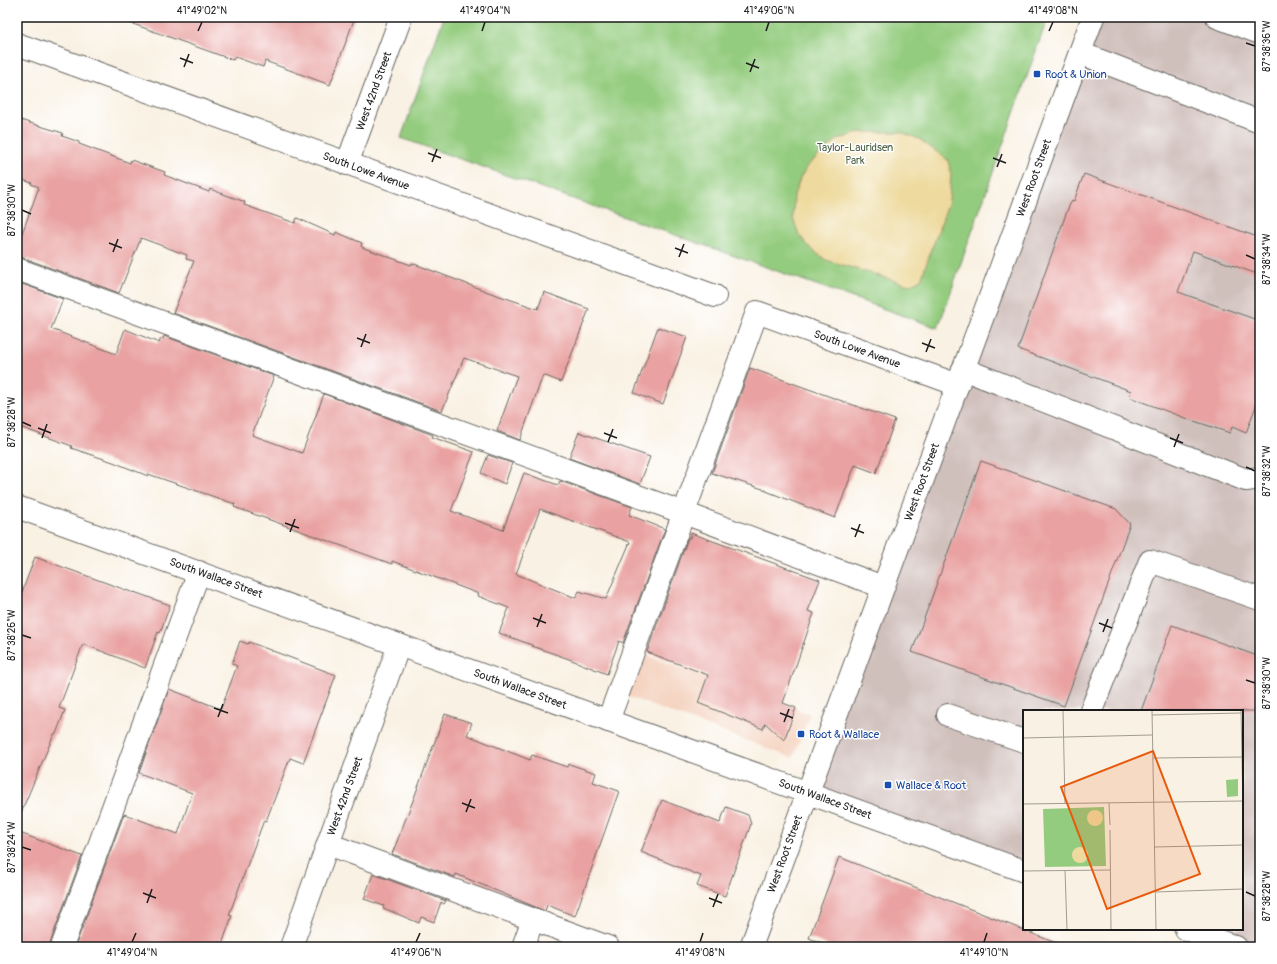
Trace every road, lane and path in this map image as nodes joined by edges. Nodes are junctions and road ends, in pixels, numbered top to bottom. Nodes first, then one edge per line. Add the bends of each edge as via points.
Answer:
1 (401, 17) edge
2 (1093, 17) edge
3 (1217, 17) edge
4 (1260, 32) edge
5 (17, 44) edge
6 (1080, 53) junction
7 (1260, 122) edge
8 (347, 164) junction
9 (17, 269) edge
10 (715, 296) dead end
11 (960, 377) junction
12 (1260, 478) edge
13 (17, 506) edge
14 (684, 513) junction
15 (199, 572) junction
16 (883, 587) junction
17 (1260, 599) edge
18 (399, 644) junction
19 (1091, 710) edge
20 (948, 715) dead end
21 (608, 720) junction
22 (1023, 741) edge
23 (807, 793) junction
24 (328, 844) junction
25 (1023, 871) edge
26 (533, 919) junction
27 (1188, 930) edge
28 (1212, 943) edge
29 (62, 947) edge
30 (291, 947) edge
31 (524, 947) edge
32 (608, 947) edge
33 (751, 947) edge
34 (1236, 947) edge

1 - 8 street, West 42nd Street
2 - 6 street, West Root Street
3 - 4 street
5 - 8 street, South Lowe Avenue
6 - 7 street
6 - 11 street, West Root Street
8 - 10 street, South Lowe Avenue
9 - 14 street
11 - 12 street, South Lowe Avenue via 1246,480
11 - 14 street, South Lowe Avenue via 757,312
11 - 16 street, West Root Street
13 - 15 street, South Wallace Street
14 - 16 street
14 - 21 street
15 - 18 street, South Wallace Street
15 - 29 street
16 - 23 street, West Root Street
17 - 19 street via 1150,561
18 - 21 street, South Wallace Street
18 - 24 street, West 42nd Street
20 - 22 street
21 - 23 street, South Wallace Street
23 - 25 street, South Wallace Street
23 - 33 street, West Root Street
24 - 26 street
24 - 30 street, West 42nd Street
26 - 31 street
26 - 32 street
27 - 28 street
28 - 34 street

